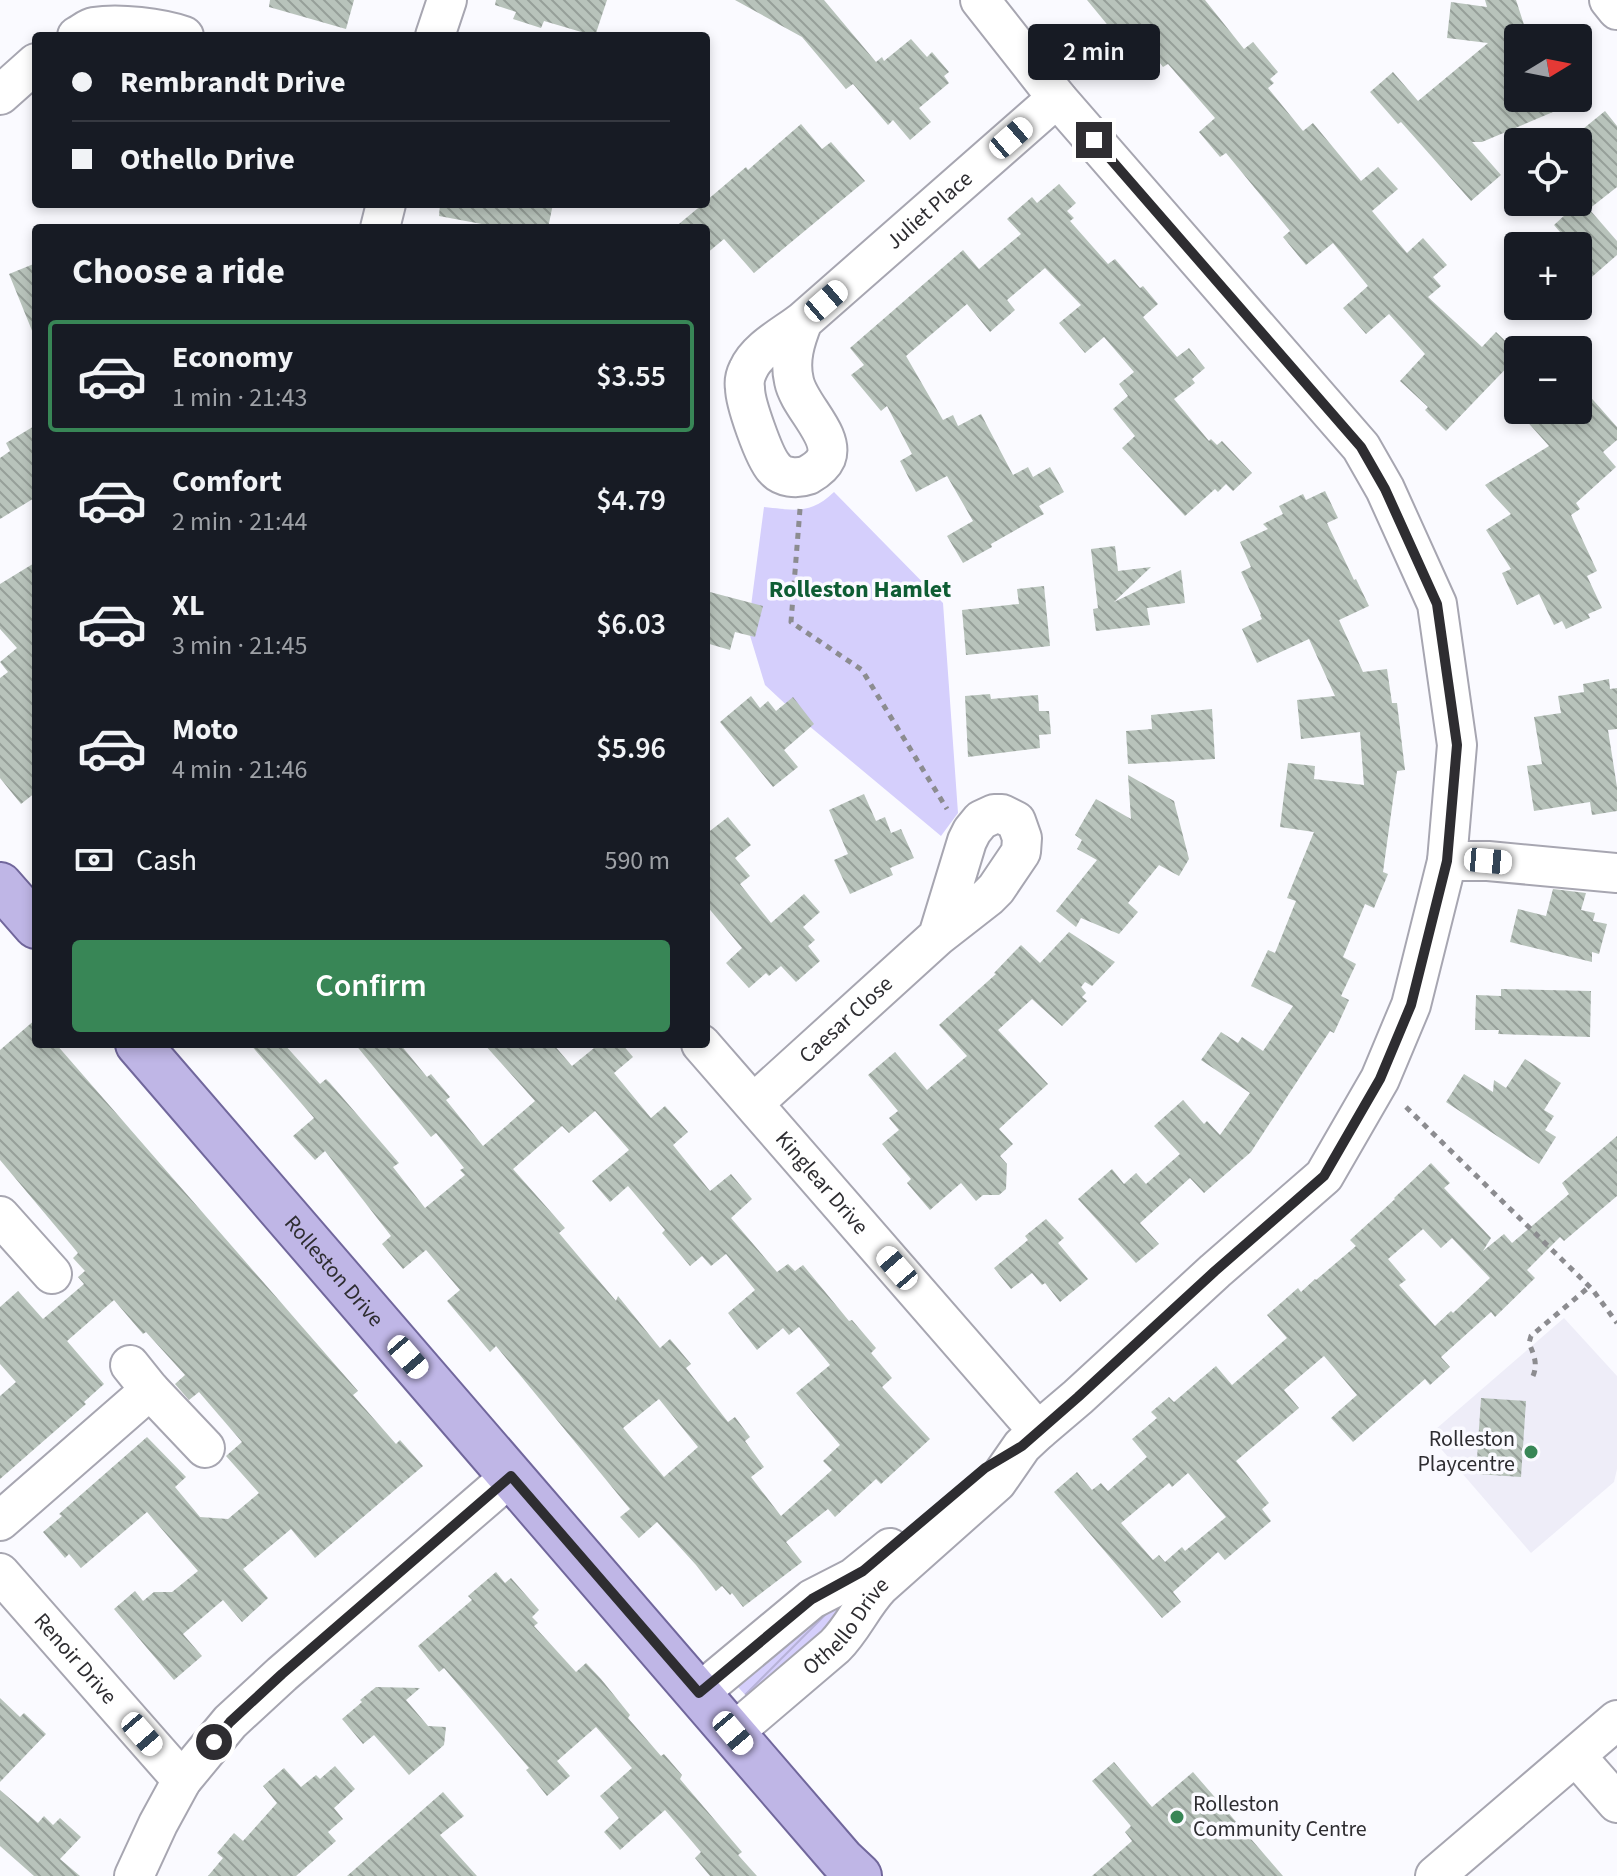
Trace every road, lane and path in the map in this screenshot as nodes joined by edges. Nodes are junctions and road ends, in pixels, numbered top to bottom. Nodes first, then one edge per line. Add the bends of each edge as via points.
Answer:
1 (447, 0) edge
2 (980, 0) edge
3 (1609, 0) edge
4 (1617, 10) edge
5 (83, 32) edge
6 (172, 32) edge
7 (436, 32) edge
8 (32, 67) edge
9 (0, 95) edge
10 (1057, 98) junction
11 (803, 321) junction
12 (803, 476) junction
13 (967, 841) junction
14 (1447, 861) junction
15 (1617, 873) edge
16 (0, 885) edge
17 (32, 921) edge
18 (938, 936) junction
19 (141, 1048) edge
20 (705, 1048) edge
21 (754, 1103) junction
22 (1406, 1107) dead end
23 (7, 1239) edge
24 (52, 1274) dead end
25 (1589, 1287) junction
26 (1617, 1323) edge
27 (1533, 1376) dead end
28 (1030, 1439) junction
29 (205, 1448) dead end
30 (511, 1476) junction
31 (0, 1521) edge
32 (0, 1573) edge
33 (699, 1693) junction
34 (1617, 1720) edge
35 (733, 1733) junction
36 (1576, 1756) junction
37 (182, 1780) junction
38 (1617, 1803) edge
39 (852, 1871) edge
40 (134, 1876) edge
41 (1435, 1876) edge

1 - 7 street
2 - 10 street, Othello Drive
3 - 4 street
5 - 6 street via 91,27 135,27
8 - 9 street
10 - 11 street, Juliet Place
10 - 14 street, Othello Drive via 1361,447 1385,489 1437,604 1457,745
11 - 12 street via 793,353 794,382 828,443 822,465
11 - 12 street, Juliet Place via 759,355 744,383 770,461 781,474
12 - 13 path via 791,622 862,670
13 - 18 street, Caesar Close
13 - 18 street, Caesar Close via 981,820 1002,814 1016,821 1021,852 996,889
14 - 15 street
14 - 28 street, Othello Drive via 1411,1005 1380,1079 1324,1176
16 - 17 main road
18 - 21 street, Caesar Close
19 - 30 main road, Rolleston Drive
20 - 21 street, Kinglear Drive
21 - 28 street, Kinglear Drive
22 - 25 path
23 - 24 street
25 - 26 path
25 - 27 path via 1531,1336 1537,1368
28 - 33 street, Othello Drive via 985,1468 863,1571 812,1599
28 - 35 street, Othello Drive via 997,1482 880,1586 835,1646
29 - 31 street via 140,1377
30 - 33 main road, Rolleston Drive
30 - 37 street via 271,1684 230,1722
32 - 37 street, Renoir Drive
33 - 35 main road, Rolleston Drive
34 - 36 street
35 - 39 main road, Rolleston Drive
36 - 38 street
36 - 41 street
37 - 40 street

